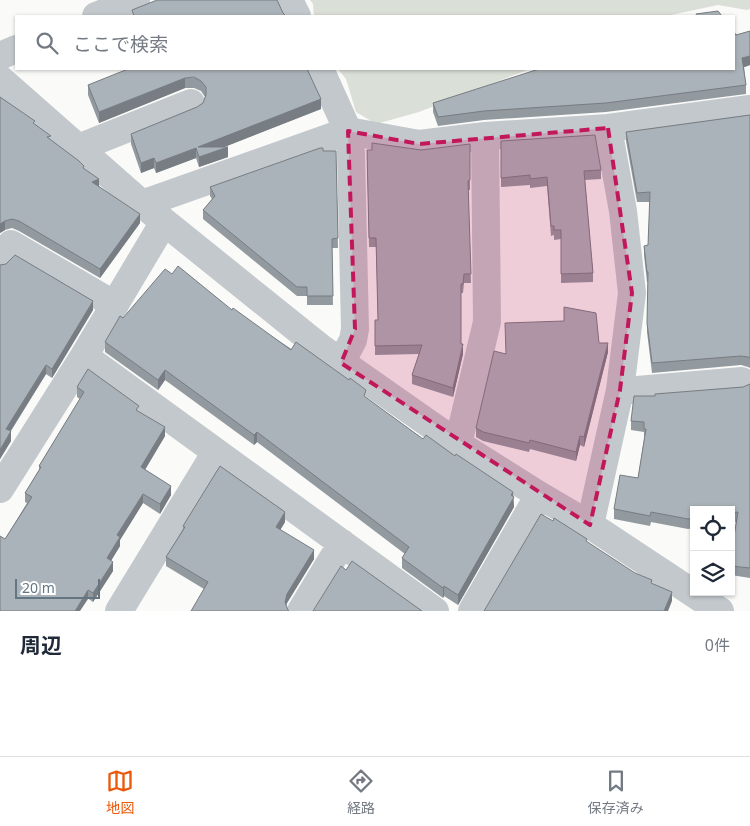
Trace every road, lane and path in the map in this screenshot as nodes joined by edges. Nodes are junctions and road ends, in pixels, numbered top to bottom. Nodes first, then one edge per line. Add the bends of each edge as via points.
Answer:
1 (136, 0) edge
2 (289, 0) edge
3 (98, 15) edge
4 (296, 15) edge
5 (15, 51) edge
6 (320, 70) edge
7 (0, 74) edge
8 (191, 103) dead end
9 (750, 109) edge
10 (608, 128) junction
11 (348, 131) junction
12 (485, 136) junction
13 (78, 148) junction
14 (142, 204) junction
15 (164, 222) junction
16 (0, 258) edge
17 (115, 305) junction
18 (84, 356) junction
19 (341, 363) junction
20 (742, 381) dead end
21 (620, 390) junction
22 (458, 444) junction
23 (216, 452) junction
24 (0, 489) edge
25 (539, 495) junction
26 (590, 525) junction
27 (342, 543) junction
28 (693, 603) edge
29 (119, 611) edge
30 (301, 611) edge
31 (435, 611) edge
32 (472, 611) edge
33 (720, 611) edge

1 - 3 street
2 - 4 street
5 - 7 street
6 - 11 street
7 - 13 street
8 - 13 street
9 - 10 street
10 - 12 street
10 - 21 street via 623,211 632,294
11 - 12 street via 419,144
11 - 14 street
11 - 19 street via 355,329
12 - 22 street via 488,322
13 - 14 street
14 - 15 street
15 - 17 street
15 - 19 street
16 - 17 street via 10,244
17 - 18 street
18 - 23 street
18 - 24 street
19 - 22 street
20 - 21 street
21 - 26 street
22 - 25 street
23 - 27 street
23 - 29 street
25 - 26 street
25 - 32 street
26 - 28 street
27 - 30 street
27 - 31 street
28 - 33 street

